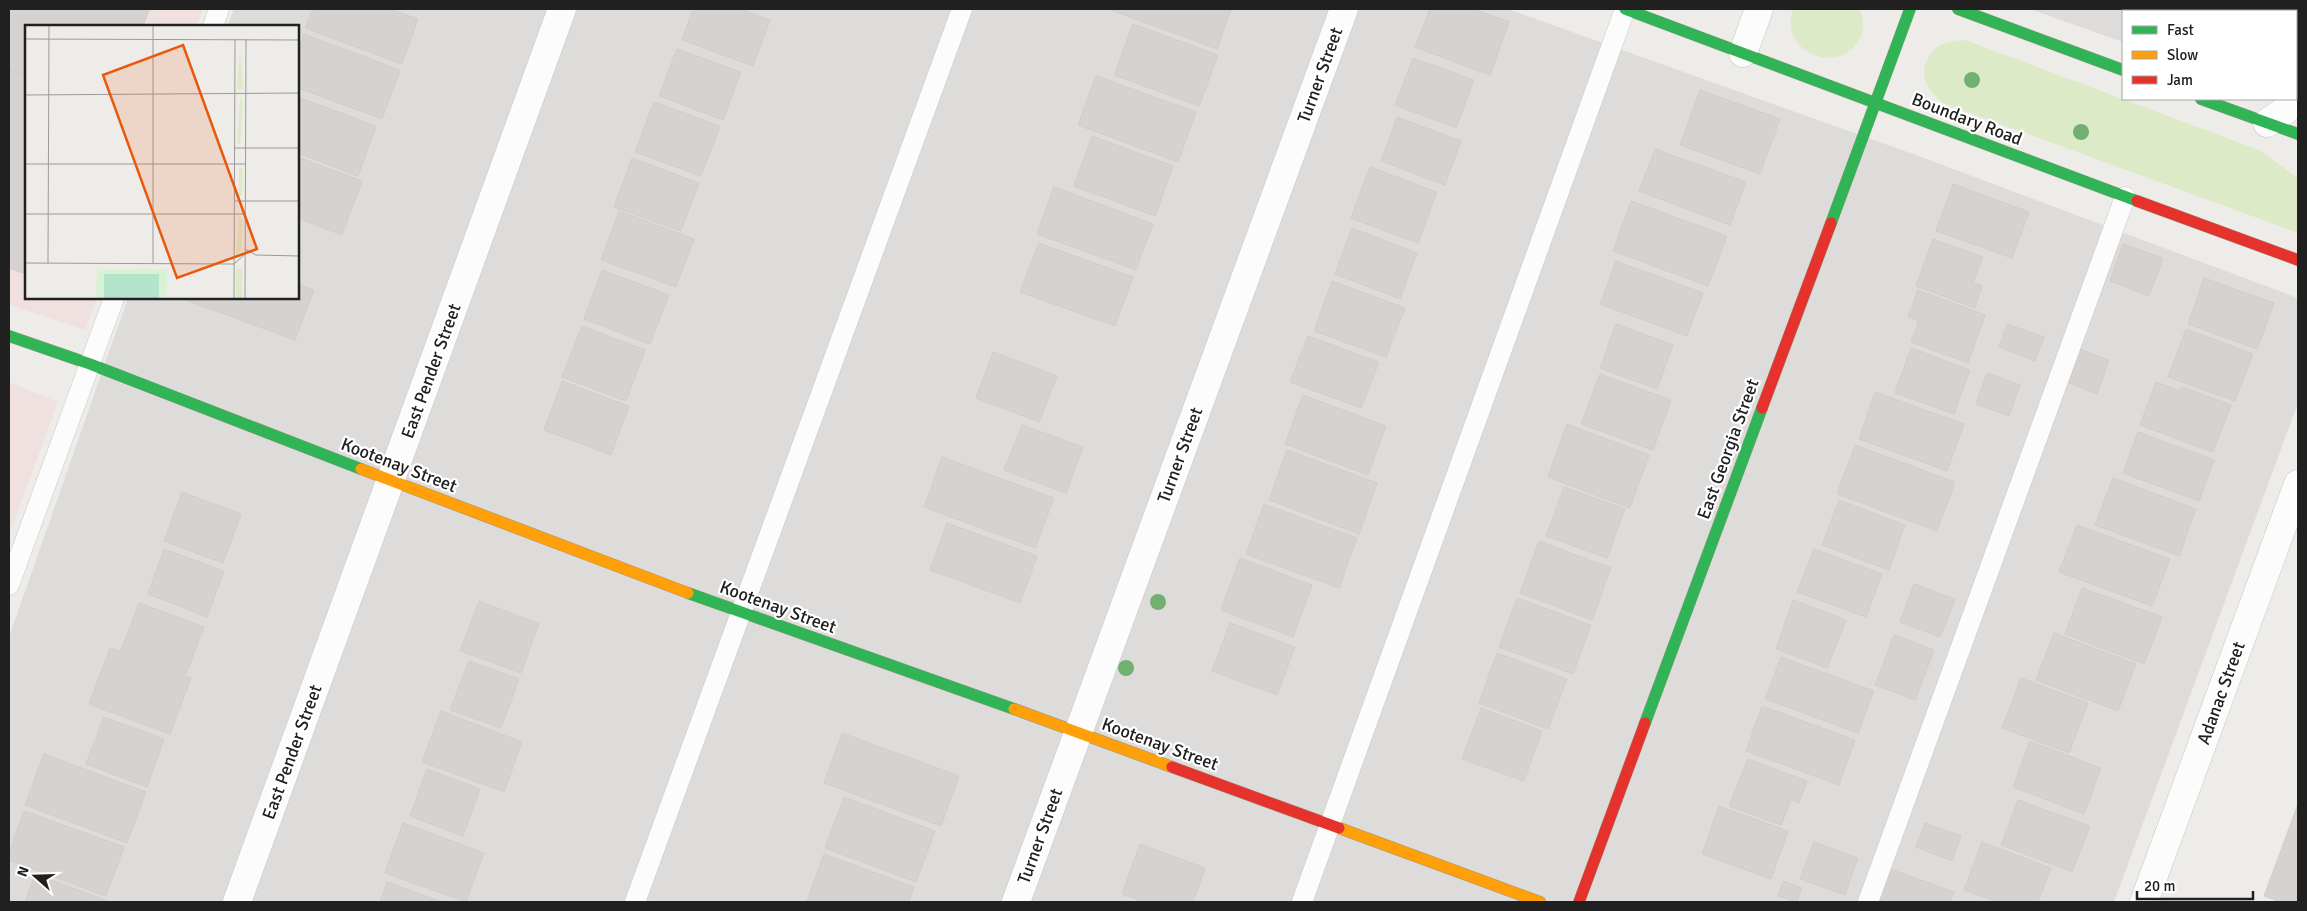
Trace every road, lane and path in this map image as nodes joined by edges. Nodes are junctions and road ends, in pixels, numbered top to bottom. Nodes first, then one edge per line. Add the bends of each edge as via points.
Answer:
1 (219, 9) edge
2 (562, 9) edge
3 (962, 9) edge
4 (1344, 9) edge
5 (1625, 9) edge
6 (1759, 9) edge
7 (1910, 9) edge
8 (1958, 9) edge
9 (212, 25) edge
10 (1743, 53) junction
11 (2122, 70) edge
12 (2204, 100) edge
13 (2298, 101) edge
14 (1875, 103) junction
15 (2267, 123) junction
16 (2298, 134) edge
17 (2125, 197) junction
18 (2298, 260) edge
19 (114, 299) edge
20 (9, 336) edge
21 (90, 364) junction
22 (391, 481) junction
23 (2298, 484) edge
24 (9, 585) edge
25 (741, 613) junction
26 (1078, 732) junction
27 (1330, 825) junction
28 (237, 902) edge
29 (635, 902) edge
30 (1016, 902) edge
31 (1302, 902) edge
32 (1540, 902) edge
33 (1580, 902) edge
34 (1868, 902) edge
35 (2144, 902) edge

1 - 9 lane
2 - 22 street, East Pender Street
3 - 25 lane
4 - 26 street, Turner Street
5 - 10 street, Boundary Road
5 - 27 lane
6 - 10 street
7 - 14 street, East Georgia Street
8 - 11 street
10 - 14 street, Boundary Road
12 - 15 street
13 - 15 street
14 - 17 street, Boundary Road
14 - 33 street, East Georgia Street
15 - 16 street
17 - 18 street, Boundary Road
17 - 34 lane
19 - 21 lane
20 - 21 street, Kootenay Street
21 - 22 street, Kootenay Street
21 - 24 lane
22 - 25 street, Kootenay Street
22 - 28 street, East Pender Street
23 - 35 street, Adanac Street
25 - 26 street, Kootenay Street
25 - 29 lane
26 - 27 street, Kootenay Street
26 - 30 street, Turner Street
27 - 31 lane
27 - 32 street, Kootenay Street

